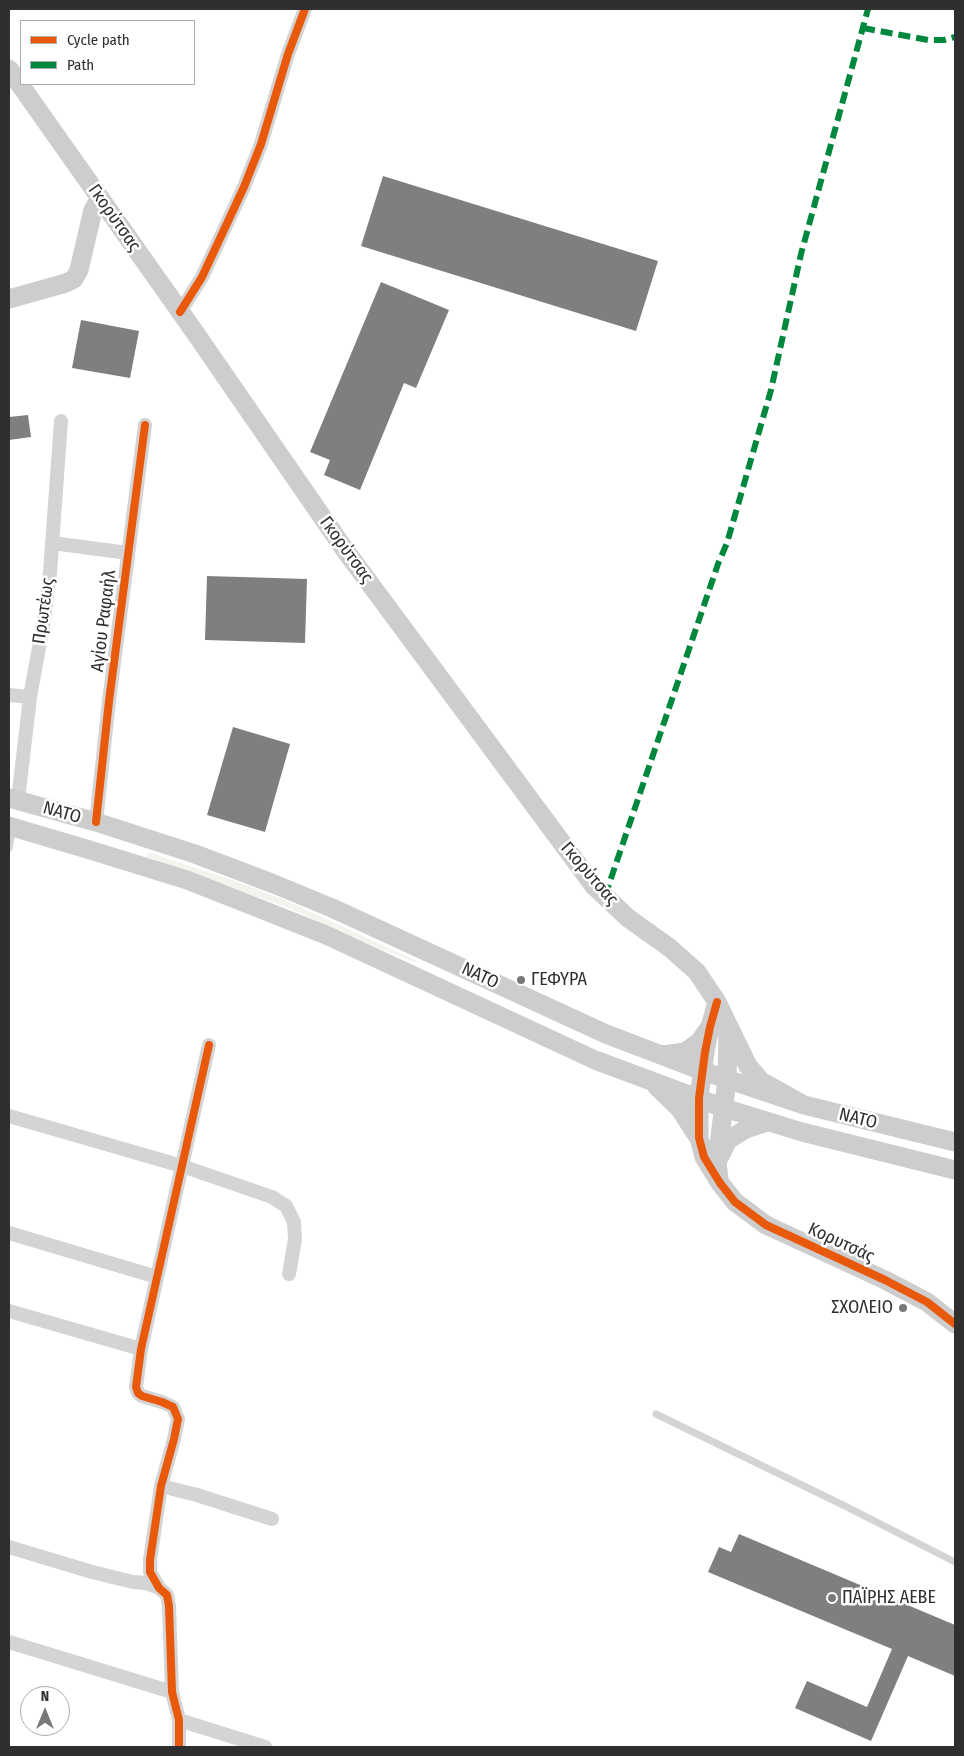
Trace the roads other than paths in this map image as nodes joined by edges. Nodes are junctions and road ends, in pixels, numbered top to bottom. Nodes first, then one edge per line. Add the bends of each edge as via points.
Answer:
1 (305, 9) edge
2 (9, 69) edge
3 (20, 85) edge
4 (20, 85) edge
5 (100, 198) junction
6 (9, 299) edge
7 (180, 312) junction
8 (61, 421) dead end
9 (145, 425) dead end
10 (52, 543) junction
11 (128, 553) junction
12 (9, 695) edge
13 (30, 697) junction
14 (13, 799) edge
15 (96, 822) junction
16 (11, 827) edge
17 (9, 848) edge
18 (719, 1027) junction
19 (209, 1045) dead end
20 (661, 1056) junction
21 (703, 1071) junction
22 (727, 1080) junction
23 (651, 1081) junction
24 (699, 1098) junction
25 (804, 1105) junction
26 (724, 1108) junction
27 (9, 1116) edge
28 (767, 1122) junction
29 (699, 1138) junction
30 (955, 1142) edge
31 (717, 1161) junction
32 (182, 1166) junction
33 (955, 1170) edge
34 (720, 1183) junction
35 (9, 1233) edge
36 (289, 1274) dead end
37 (157, 1277) junction
38 (9, 1312) edge
39 (955, 1324) edge
40 (141, 1349) junction
41 (656, 1414) dead end
42 (161, 1486) junction
43 (272, 1520) dead end
44 (9, 1547) edge
45 (955, 1562) edge
46 (159, 1588) junction
47 (9, 1642) edge
48 (172, 1692) junction
49 (179, 1720) junction
50 (180, 1747) edge
51 (265, 1747) edge

1 - 7 street via 244,186 202,277
2 - 4 main road, Γκορύτσας
3 - 5 main road, Γκορύτσας
5 - 6 main road via 92,210 74,279
5 - 7 main road, Γκορύτσας
7 - 18 main road, Γκορύτσας via 345,550 594,886 628,918 697,972 717,1002
8 - 10 street, Πρωτέως
9 - 11 street, Αγίου Ραφαήλ
10 - 11 street
10 - 13 street, Πρωτέως via 43,626
11 - 15 street, Αγίου Ραφαήλ
12 - 13 street
13 - 14 street, Πρωτέως
14 - 15 main road, ΝΑΤΟ
15 - 20 main road, ΝΑΤΟ via 282,887
16 - 17 lane
16 - 23 main road, ΝΑΤΟ via 187,880 258,908 326,935 595,1060
18 - 20 main road via 685,1052
18 - 21 main road
18 - 22 main road
18 - 25 main road via 761,1081
19 - 32 street
20 - 21 main road, ΝΑΤΟ
21 - 22 main road, ΝΑΤΟ
21 - 24 main road
22 - 25 main road, ΝΑΤΟ
22 - 26 main road
23 - 24 main road, ΝΑΤΟ
23 - 29 main road via 680,1109
24 - 26 main road, ΝΑΤΟ
24 - 29 main road
25 - 30 main road, ΝΑΤΟ
26 - 28 main road, ΝΑΤΟ
26 - 31 main road
27 - 32 street
28 - 31 main road via 728,1140
28 - 33 main road, ΝΑΤΟ
29 - 34 main road, Κορυτσάς via 704,1157
31 - 34 main road
32 - 36 street via 272,1197 286,1206 294,1222 295,1239
32 - 37 street
34 - 39 main road, Κορυτσάς via 735,1202 766,1225 927,1302
35 - 37 street
37 - 40 street
38 - 40 street
40 - 42 street via 136,1391 173,1408 178,1419
41 - 45 lane
42 - 43 street
42 - 46 street via 150,1560 150,1572
44 - 46 street
46 - 48 street via 167,1596 169,1606
47 - 48 street
48 - 49 street
49 - 50 street
49 - 51 street

